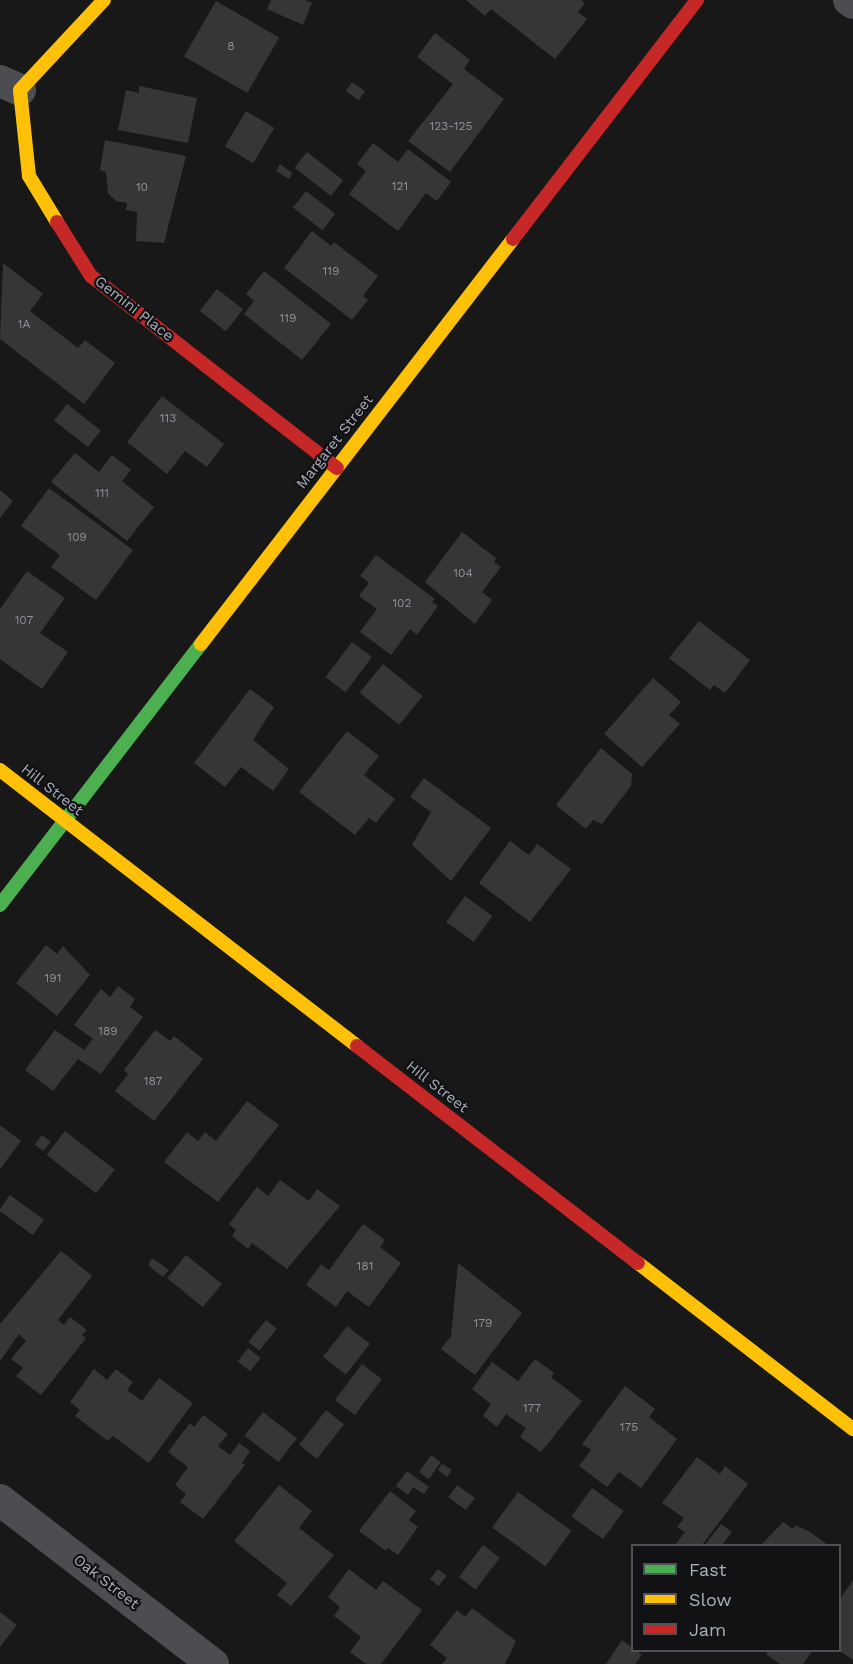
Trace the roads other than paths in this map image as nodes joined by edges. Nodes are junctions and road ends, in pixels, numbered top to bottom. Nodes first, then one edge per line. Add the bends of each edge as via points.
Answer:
1 (104, 0) edge
2 (697, 0) edge
3 (849, 0) edge
4 (853, 3) edge
5 (10, 86) edge
6 (337, 468) junction
7 (0, 770) edge
8 (65, 820) junction
9 (0, 905) edge
10 (853, 1429) edge
11 (0, 1500) edge
12 (213, 1664) edge

1 - 5 street, Gemini Place
2 - 6 street, Margaret Street
3 - 4 street
5 - 6 street, Gemini Place via 29,176 91,276
6 - 8 street, Margaret Street
7 - 8 street, Hill Street
8 - 9 street, Margaret Street
8 - 10 street, Hill Street
11 - 12 street, Oak Street

